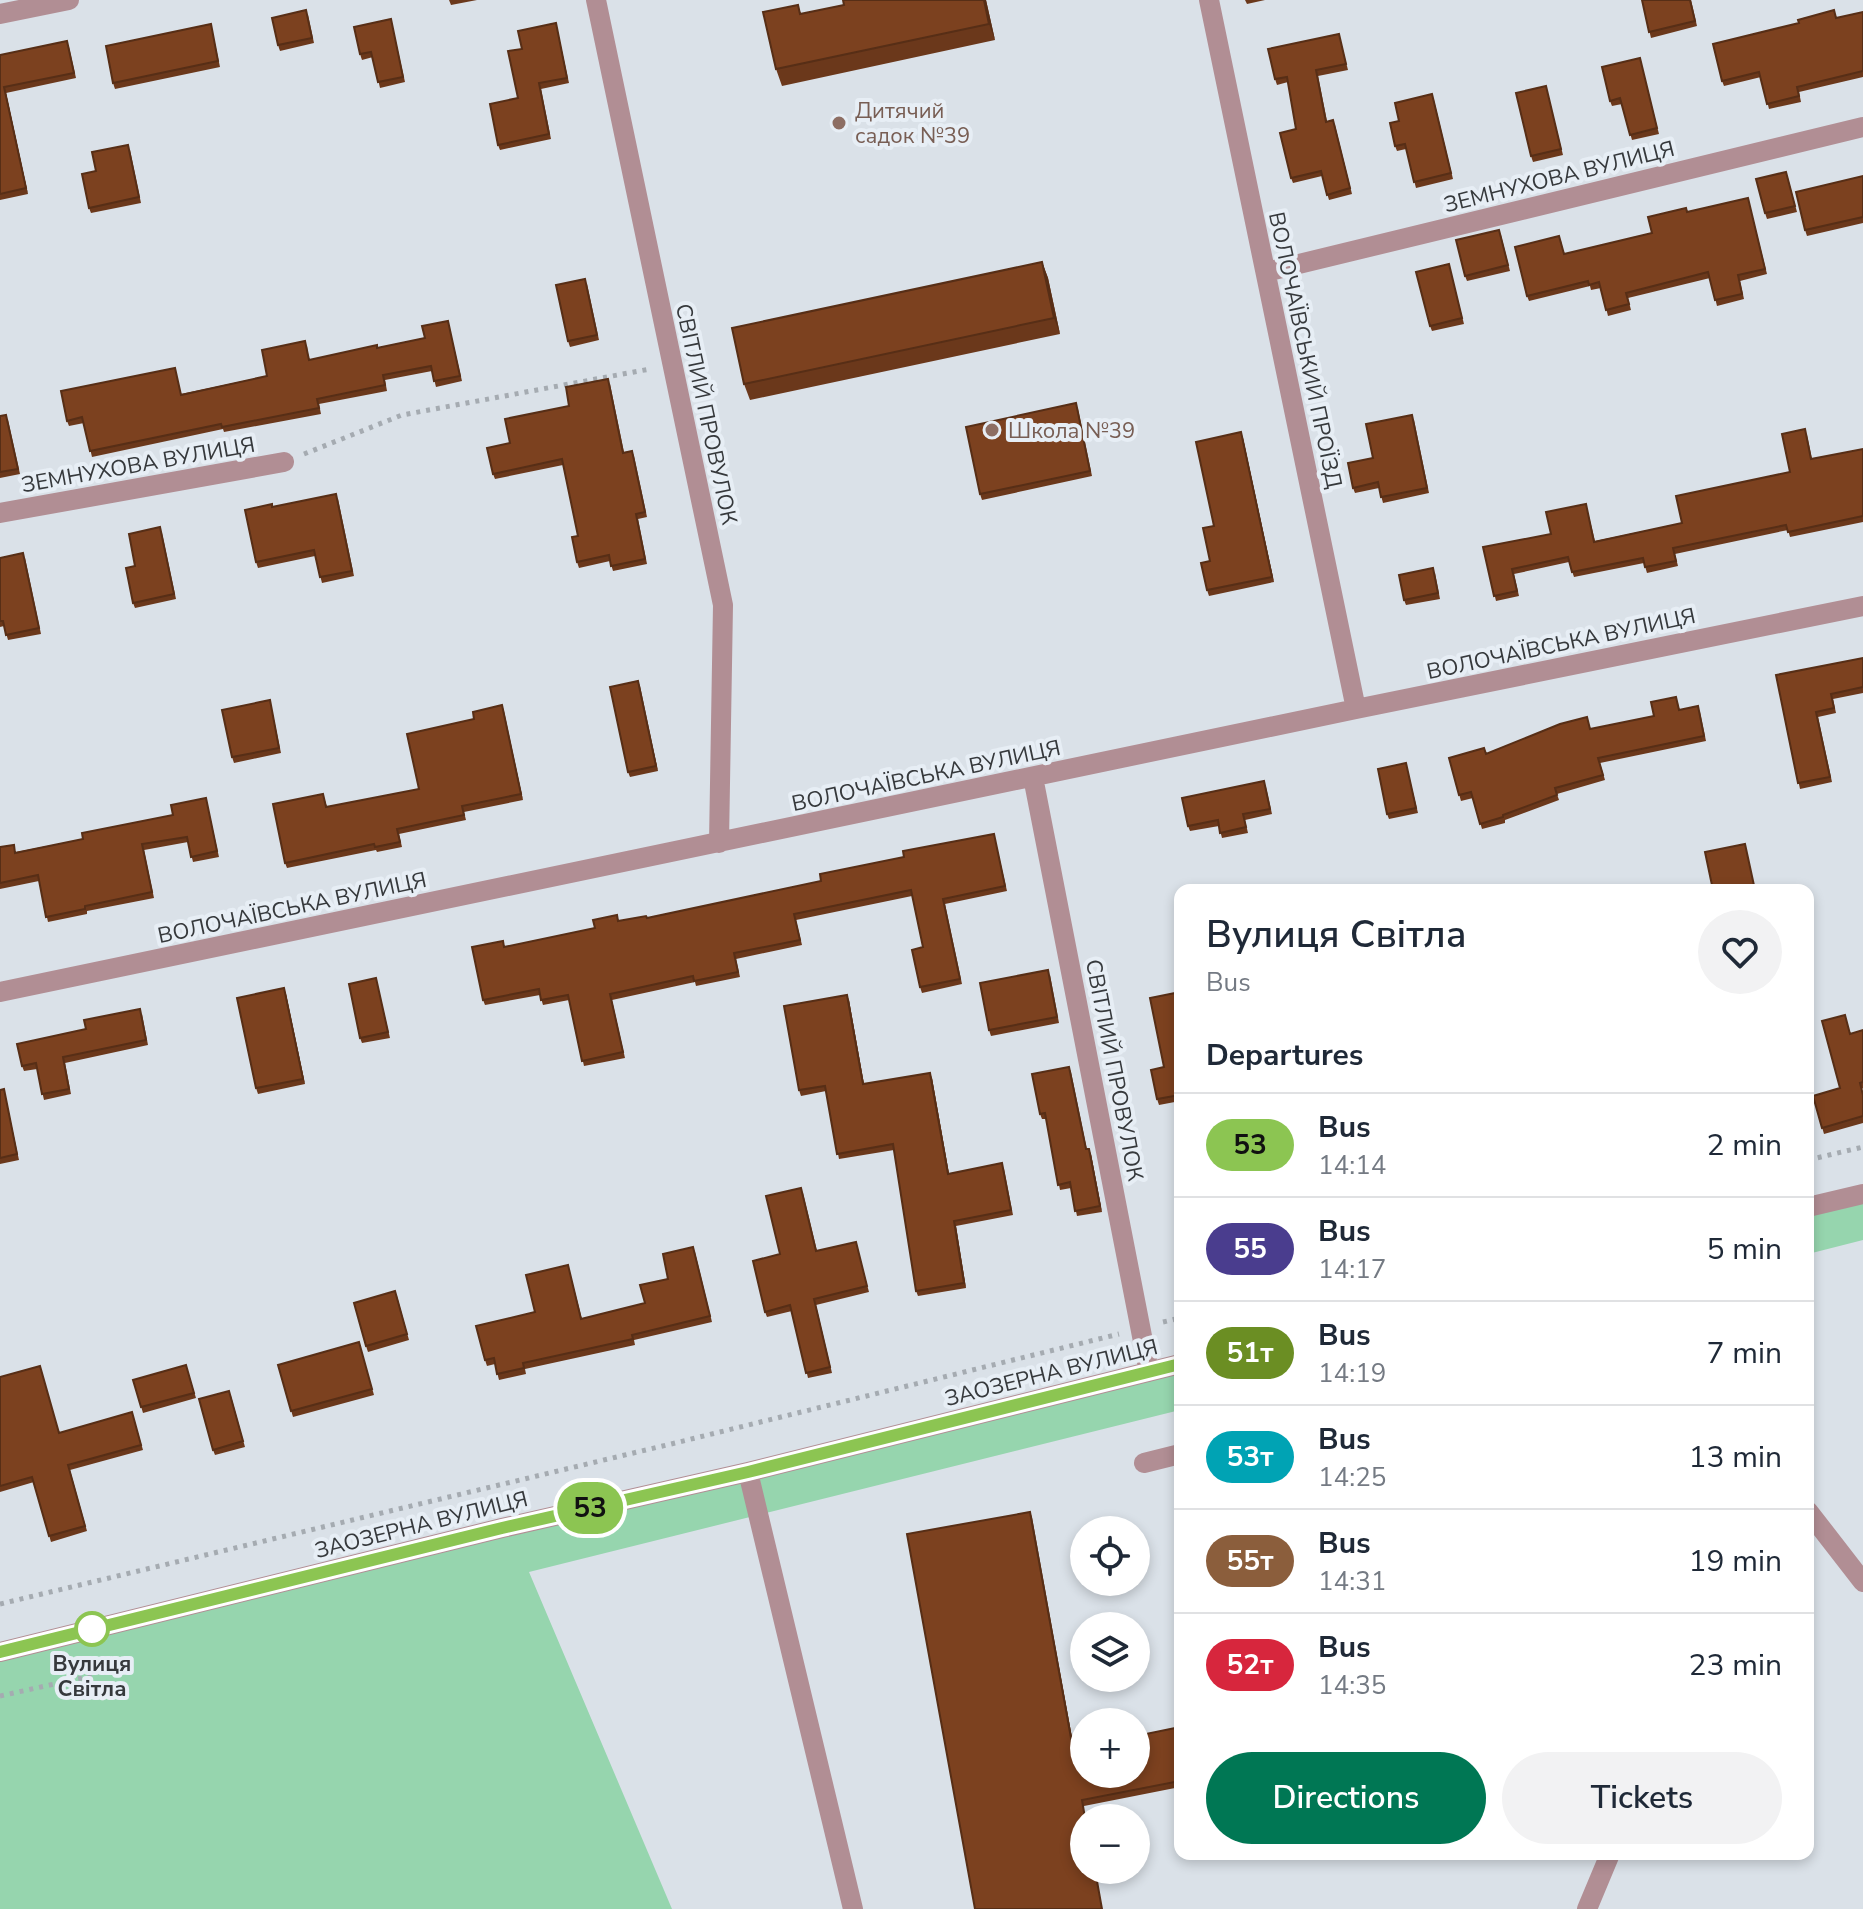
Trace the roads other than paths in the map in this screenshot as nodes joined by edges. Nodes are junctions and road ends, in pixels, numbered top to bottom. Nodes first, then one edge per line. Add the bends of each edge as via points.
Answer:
1 (69, 0) edge
2 (596, 0) edge
3 (1209, 0) edge
4 (0, 14) edge
5 (1863, 127) edge
6 (1266, 272) junction
7 (284, 462) road end
8 (0, 513) edge
9 (1863, 606) edge
10 (1356, 709) junction
11 (1033, 777) junction
12 (719, 843) junction
13 (0, 992) edge
14 (1863, 1194) edge
15 (1814, 1206) edge
16 (1174, 1366) edge
17 (1149, 1372) junction
18 (1174, 1456) edge
19 (1144, 1463) dead end
20 (748, 1472) junction
21 (1814, 1519) edge
22 (1863, 1582) edge
23 (0, 1652) edge
24 (1607, 1860) edge
25 (853, 1909) edge
26 (1587, 1909) edge

1 - 4 street
2 - 12 street, СВІТЛИЙ ПРОВУЛОК via 723,605
3 - 6 street, ВОЛОЧАЇВСЬКИЙ ПРОЇЗД
5 - 6 street, ЗЕМНУХОВА ВУЛИЦЯ
6 - 10 street, ВОЛОЧАЇВСЬКИЙ ПРОЇЗД
7 - 8 street, ЗЕМНУХОВА ВУЛИЦЯ
9 - 10 street, ВОЛОЧАЇВСЬКА ВУЛИЦЯ
10 - 11 street, ВОЛОЧАЇВСЬКА ВУЛИЦЯ
11 - 12 street, ВОЛОЧАЇВСЬКА ВУЛИЦЯ
11 - 17 street, СВІТЛИЙ ПРОВУЛОК
12 - 13 street, ВОЛОЧАЇВСЬКА ВУЛИЦЯ
14 - 15 street
16 - 17 street, ЗАОЗЕРНА ВУЛИЦЯ
17 - 20 street, ЗАОЗЕРНА ВУЛИЦЯ
18 - 19 street
20 - 23 street, ЗАОЗЕРНА ВУЛИЦЯ
20 - 25 street
21 - 22 street
24 - 26 street

